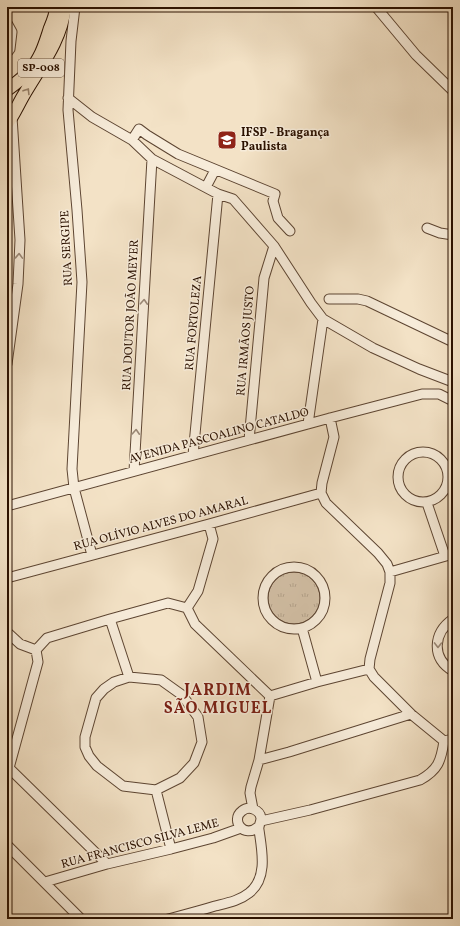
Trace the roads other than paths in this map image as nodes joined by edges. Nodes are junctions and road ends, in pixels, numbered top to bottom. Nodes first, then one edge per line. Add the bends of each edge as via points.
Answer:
1 (56, 7) edge
2 (65, 7) edge
3 (74, 7) edge
4 (376, 7) edge
5 (7, 23) edge
6 (7, 53) edge
7 (7, 90) edge
8 (453, 92) edge
9 (68, 98) junction
10 (9, 116) edge
11 (132, 140) junction
12 (152, 159) junction
13 (215, 170) junction
14 (206, 187) junction
15 (218, 194) junction
16 (427, 228) dead end
17 (290, 230) dead end
18 (453, 235) edge
19 (274, 246) junction
20 (328, 299) dead end
21 (324, 319) junction
22 (453, 342) edge
23 (7, 364) edge
24 (453, 382) edge
25 (453, 401) edge
26 (330, 418) junction
27 (308, 424) junction
28 (249, 440) junction
29 (193, 455) junction
30 (134, 471) junction
31 (74, 488) junction
32 (321, 493) junction
33 (428, 502) junction
34 (7, 506) edge
35 (209, 524) junction
36 (449, 554) edge
37 (92, 555) junction
38 (390, 572) junction
39 (7, 578) edge
40 (188, 608) junction
41 (110, 619) junction
42 (453, 619) edge
43 (302, 628) junction
44 (7, 632) edge
45 (36, 650) junction
46 (369, 669) junction
47 (453, 671) edge
48 (129, 677) junction
49 (317, 682) junction
50 (270, 696) junction
51 (410, 714) junction
52 (449, 740) edge
53 (259, 760) junction
54 (8, 768) edge
55 (156, 790) junction
56 (253, 809) junction
57 (260, 824) junction
58 (241, 828) junction
59 (7, 845) edge
60 (172, 849) junction
61 (107, 864) junction
62 (45, 882) junction
63 (186, 917) edge
64 (81, 919) edge
65 (168, 919) edge

1 - 7 main road, SP-008 via 39,57 29,71
10 -> 2 main road, SP-008 via 54,45
3 - 9 street, RUA SERGIPE
4 - 8 street via 416,55
5 - 6 street via 12,32
9 - 11 street via 92,117
9 - 31 street, RUA SERGIPE via 82,282 72,469
23 -> 10 street via 18,284 20,240
11 - 12 street
11 - 13 street via 139,129 178,154
12 - 14 street
30 -> 12 street, RUA DOUTOR JOÃO MEYER
13 - 14 street
13 - 17 street via 275,194 273,201 278,218
14 - 15 street
15 - 19 street via 233,199
15 - 29 street, RUA FORTOLEZA
16 - 18 street
19 - 21 street
19 - 28 street, RUA IRMÃOS JUSTO via 264,278
20 - 22 street via 367,301
21 - 24 street via 373,348
21 - 27 street
25 - 26 street, AVENIDA PASCOALINO CATALDO via 439,394 422,394
26 - 27 street, AVENIDA PASCOALINO CATALDO
26 - 32 street via 334,437
27 - 28 street, AVENIDA PASCOALINO CATALDO
28 - 29 street, AVENIDA PASCOALINO CATALDO
29 - 30 street, AVENIDA PASCOALINO CATALDO
30 - 31 street, AVENIDA PASCOALINO CATALDO
31 - 34 street, AVENIDA PASCOALINO CATALDO
31 - 37 street, RUA SERGIPE
32 - 35 street, RUA OLÍVIO ALVES DO AMARAL
32 - 38 street via 326,503 378,553
33 - 33 street via 442,495 449,479 448,470 438,456 431,453 414,453 407,457 398,471 400,488 411,500
33 - 36 street
35 - 37 street, RUA OLÍVIO ALVES DO AMARAL
35 - 40 street via 213,539 198,591
36 - 38 street
37 - 39 street, RUA OLÍVIO ALVES DO AMARAL
38 - 46 street via 390,582
40 - 41 street via 168,603
40 - 50 street via 195,624
41 - 45 street via 47,638
41 - 48 street
42 -> 47 street via 440,632 438,641 438,651 442,660
43 - 43 street via 312,624 319,617 324,608 325,598 323,588 311,572 291,567 281,570 267,584 263,594 264,604 267,613 282,627
43 - 49 street
44 - 45 street via 20,644
45 - 54 street via 38,662
46 - 49 street
46 - 51 street
48 - 55 street via 114,682 96,698 85,737 85,747 97,766 123,786
48 - 55 street via 161,680 182,694 198,717 202,742 194,763 180,778
49 - 50 street
50 - 53 street
51 - 52 street
51 - 53 street
52 - 57 street via 437,767 420,780
53 - 56 street via 250,793
54 - 61 street
55 - 60 street
56 - 57 street via 260,816
56 - 58 street via 248,808 239,813 238,824
57 - 58 street via 255,831 245,831
57 - 63 street via 263,859 259,881 250,892 239,899
58 - 60 street, RUA FRANCISCO SILVA LEME
59 - 62 street
60 - 61 street, RUA FRANCISCO SILVA LEME
61 - 62 street, RUA FRANCISCO SILVA LEME
62 - 64 street
63 - 65 street

